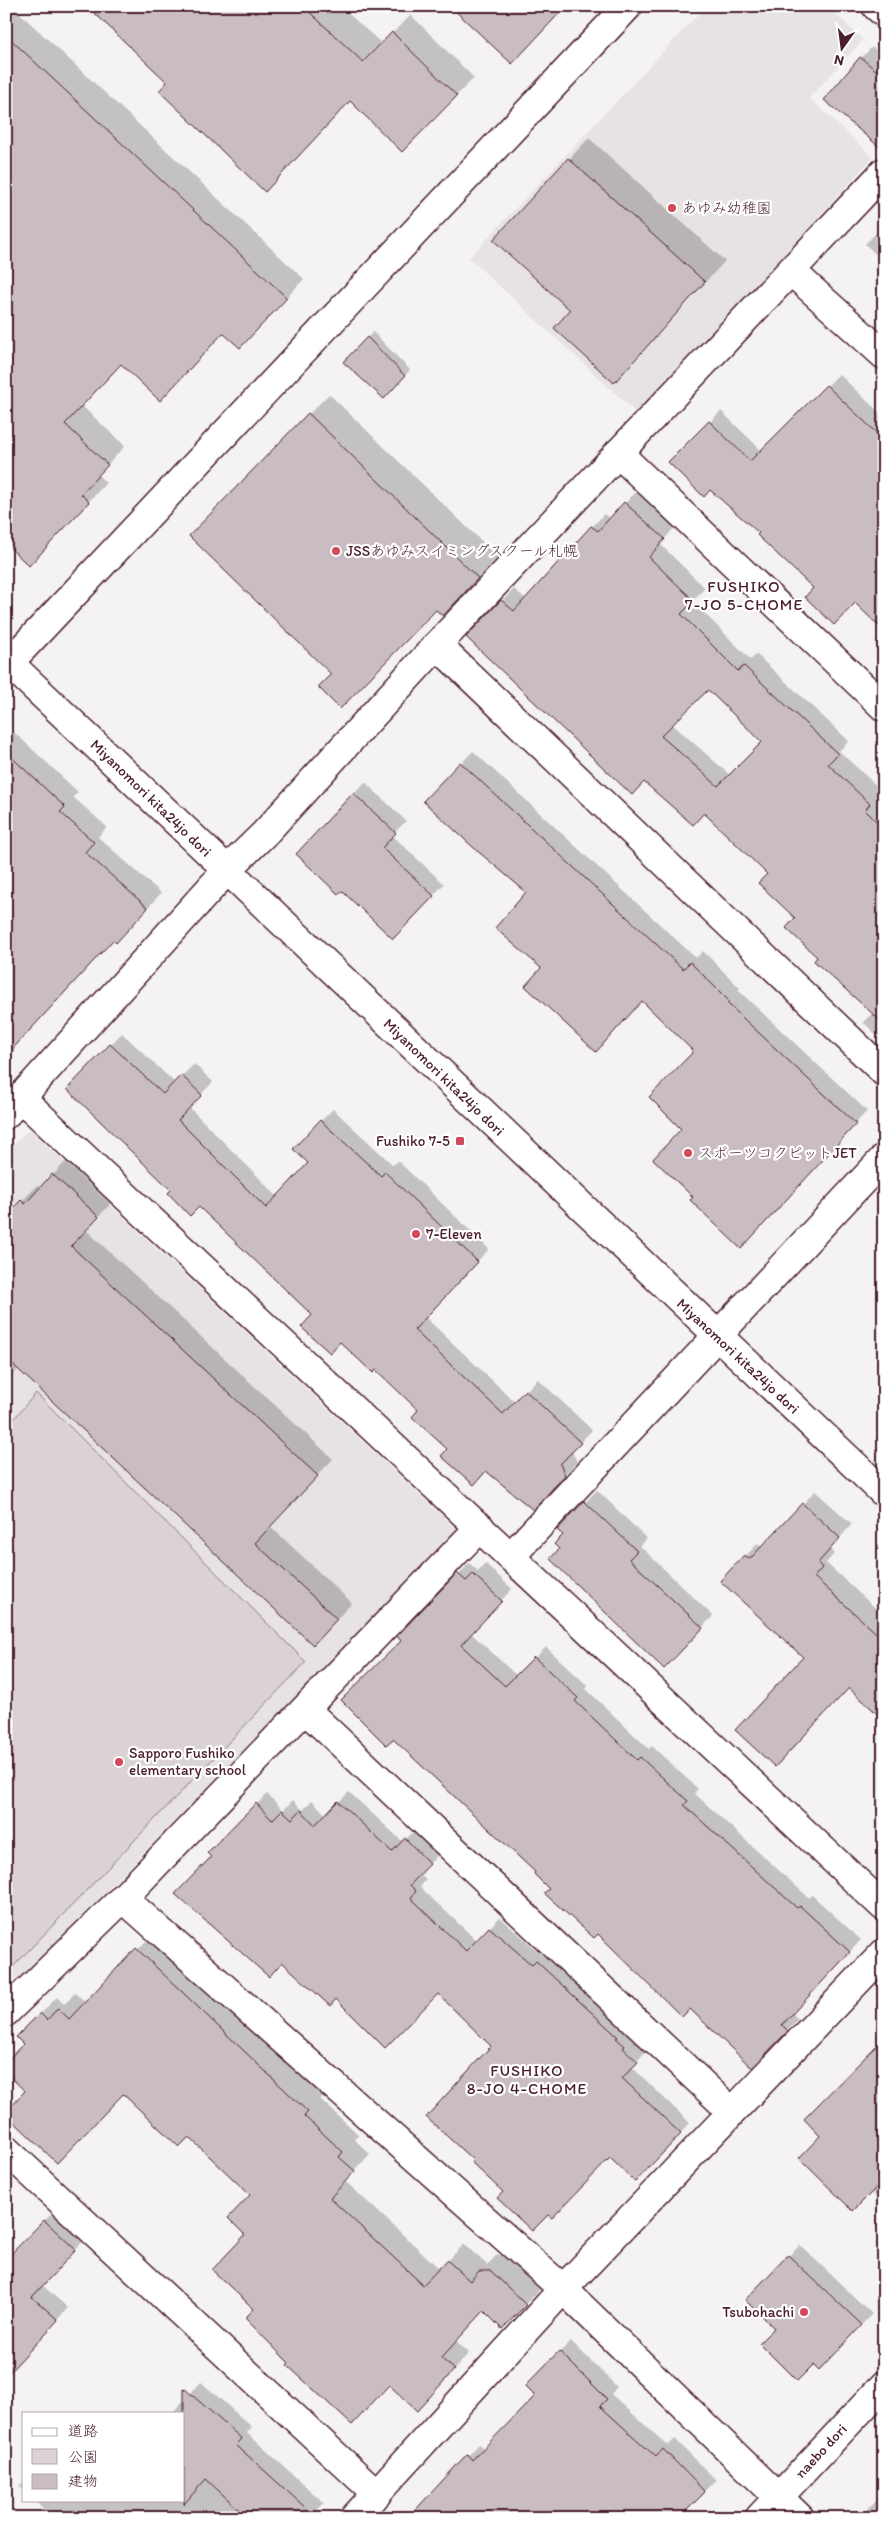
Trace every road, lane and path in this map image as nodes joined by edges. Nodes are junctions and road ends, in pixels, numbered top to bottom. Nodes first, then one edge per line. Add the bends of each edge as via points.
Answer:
1 (628, 6) edge
2 (876, 6) edge
3 (884, 13) edge
4 (884, 172) edge
5 (791, 271) junction
6 (884, 355) edge
7 (618, 453) junction
8 (437, 645) junction
9 (7, 663) edge
10 (884, 707) edge
11 (227, 870) junction
12 (884, 1072) edge
13 (14, 1106) edge
14 (884, 1158) edge
15 (718, 1337) junction
16 (884, 1493) edge
17 (480, 1527) junction
18 (511, 1556) junction
19 (306, 1710) junction
20 (123, 1898) junction
21 (884, 1907) edge
22 (884, 1953) edge
23 (6, 2012) edge
24 (731, 2111) junction
25 (6, 2150) edge
26 (562, 2289) junction
27 (884, 2385) edge
28 (377, 2494) junction
29 (778, 2496) junction
30 (354, 2518) edge
31 (758, 2518) edge
32 (800, 2518) edge

1 - 9 street
2 - 3 street
4 - 5 street
5 - 6 street
5 - 7 street
7 - 8 street
7 - 10 street
8 - 11 street via 265,833
8 - 12 street
9 - 11 street, Miyanomori kita24jo dori
11 - 13 street
11 - 15 street, Miyanomori kita24jo dori
13 - 17 street
14 - 15 street
15 - 16 street, Miyanomori kita24jo dori
15 - 18 street
17 - 18 street
17 - 19 street
18 - 21 street
19 - 20 street
19 - 24 street
20 - 23 street
20 - 26 street
22 - 24 street
24 - 26 street
25 - 28 street
26 - 28 street
26 - 29 street
27 - 29 street, naebo dori
28 - 30 street
29 - 31 street, naebo dori
29 - 32 street

